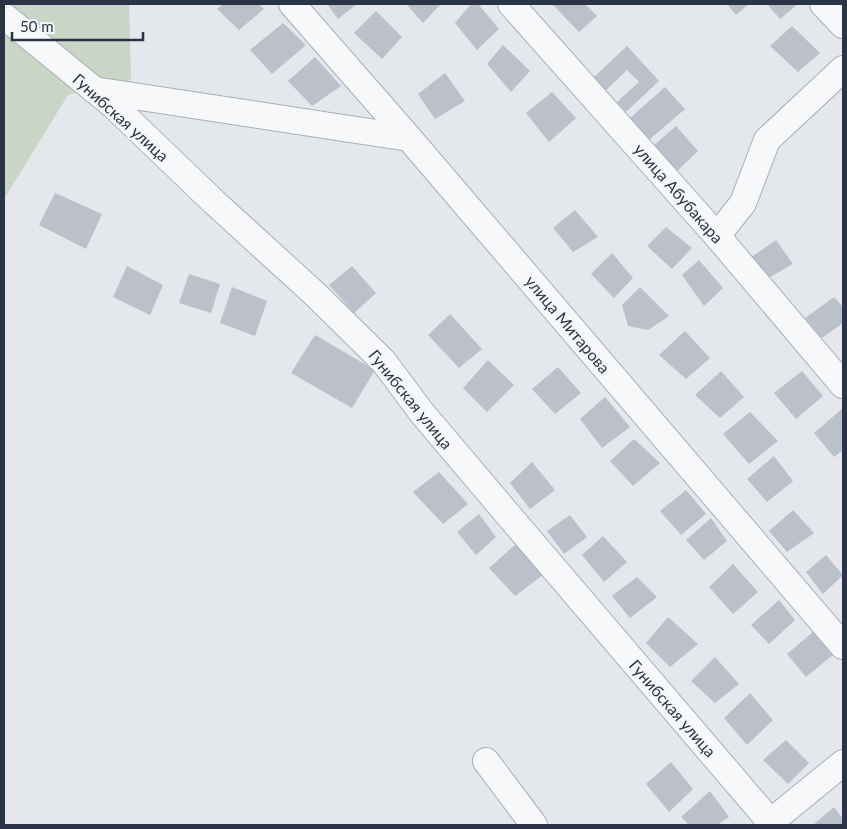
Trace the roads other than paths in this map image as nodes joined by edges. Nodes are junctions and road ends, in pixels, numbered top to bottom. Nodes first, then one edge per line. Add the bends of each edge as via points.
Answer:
1 (292, 4) edge
2 (511, 4) edge
3 (823, 4) edge
4 (830, 4) edge
5 (843, 12) edge
6 (4, 16) edge
7 (843, 25) edge
8 (843, 69) edge
9 (94, 90) junction
10 (410, 138) junction
11 (717, 236) junction
12 (843, 386) edge
13 (843, 646) edge
14 (486, 761) dead end
15 (843, 763) edge
16 (771, 824) edge
17 (534, 825) edge

1 - 10 street, улица Митарова
2 - 11 street, улица Абубакара
3 - 7 street
4 - 5 street
6 - 9 street, Гунибская улица
8 - 11 street via 767,140 743,203
9 - 10 street
9 - 16 street, Гунибская улица via 384,362 422,413
10 - 13 street, улица Митарова
11 - 12 street, улица Абубакара
14 - 17 street
15 - 16 street

